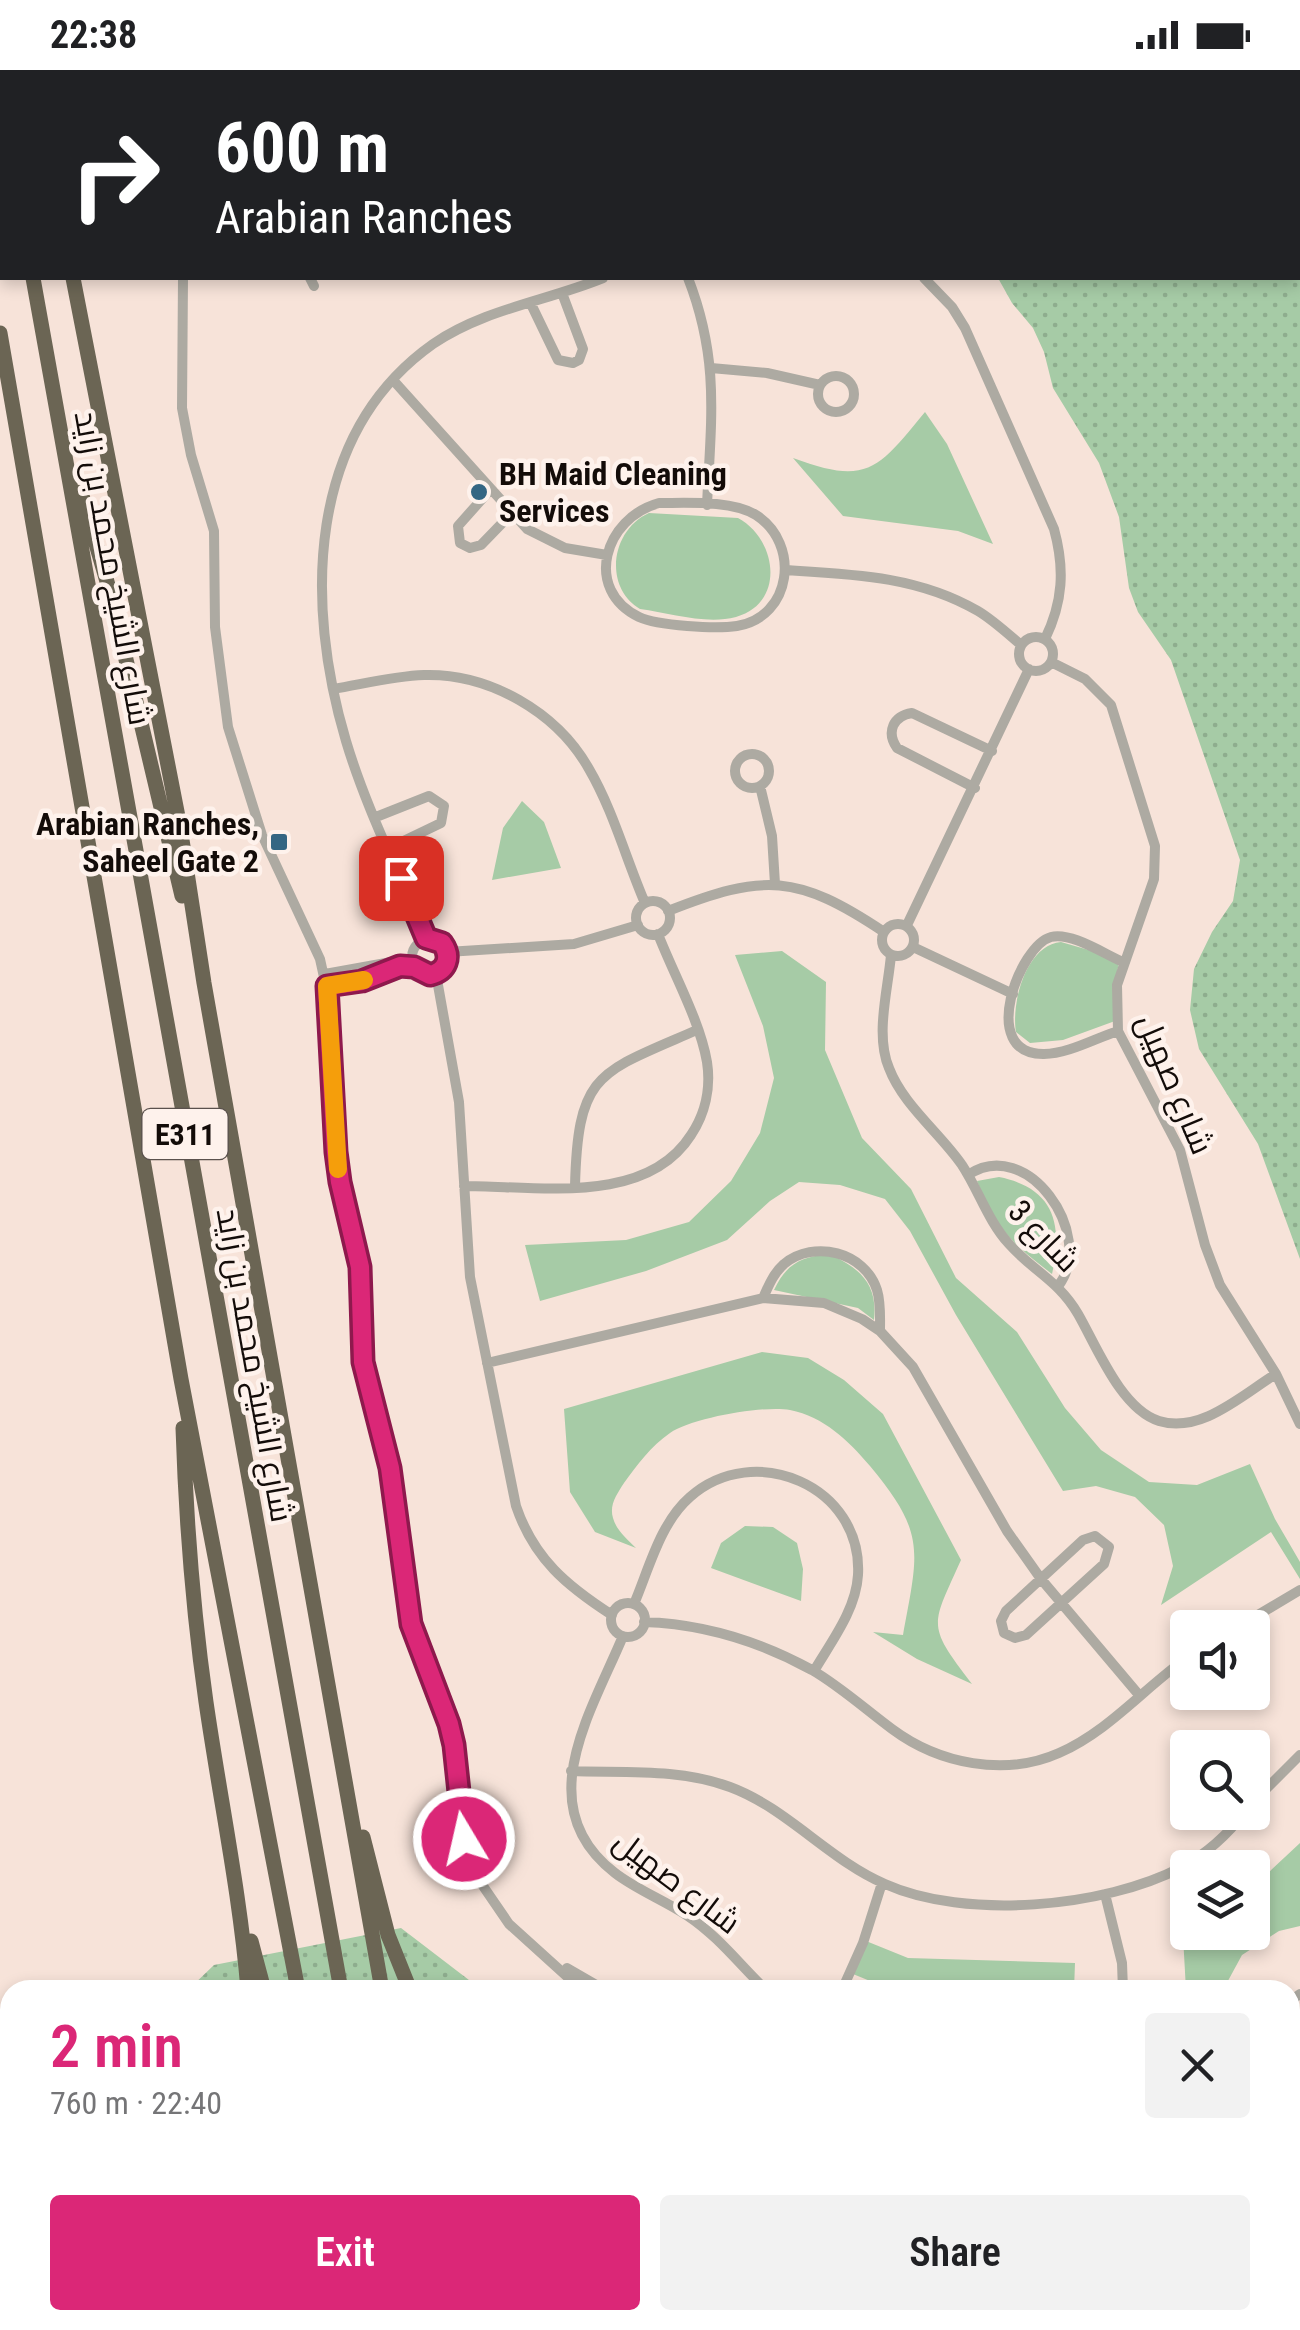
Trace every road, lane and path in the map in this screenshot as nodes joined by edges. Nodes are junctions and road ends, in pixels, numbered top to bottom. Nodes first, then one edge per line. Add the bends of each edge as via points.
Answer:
1 (33, 280) edge
2 (73, 280) edge
3 (183, 280) edge
4 (598, 280) edge
5 (689, 280) edge
6 (926, 280) edge
7 (562, 294) junction
8 (531, 304) junction
9 (0, 333) edge
10 (711, 368) junction
11 (393, 380) junction
12 (820, 385) dead end
13 (61, 426) junction
14 (490, 490) junction
15 (706, 505) junction
16 (511, 514) junction
17 (607, 555) junction
18 (786, 570) junction
19 (1046, 639) junction
20 (1022, 645) junction
21 (1051, 662) junction
22 (1028, 669) junction
23 (333, 689) junction
24 (992, 751) junction
25 (760, 786) dead end
26 (974, 788) junction
27 (376, 817) junction
28 (389, 848) junction
29 (775, 884) junction
30 (645, 902) junction
31 (668, 911) junction
32 (907, 925) junction
33 (638, 926) junction
34 (884, 932) junction
35 (658, 934) junction
36 (426, 938) junction
37 (913, 947) junction
38 (447, 952) junction
39 (412, 954) junction
40 (892, 955) junction
41 (1123, 962) junction
42 (388, 966) junction
43 (414, 967) junction
44 (341, 970) junction
45 (436, 974) junction
46 (326, 980) junction
47 (204, 982) junction
48 (344, 984) junction
49 (1013, 994) junction
50 (696, 1030) junction
51 (1118, 1031) junction
52 (968, 1174) junction
53 (464, 1186) junction
54 (575, 1186) junction
55 (1058, 1285) junction
56 (763, 1298) junction
57 (880, 1330) junction
58 (487, 1363) junction
59 (1276, 1374) junction
60 (181, 1379) junction
61 (1300, 1424) edge
62 (1041, 1578) junction
63 (1300, 1590) edge
64 (1062, 1602) junction
65 (634, 1604) junction
66 (1266, 1610) edge
67 (612, 1615) junction
68 (644, 1622) junction
69 (623, 1636) junction
70 (814, 1671) junction
71 (1170, 1671) edge
72 (1139, 1695) junction
73 (1300, 1756) edge
74 (571, 1771) junction
75 (343, 1783) junction
76 (1270, 1785) edge
77 (1228, 1830) edge
78 (882, 1884) junction
79 (239, 1893) junction
80 (1105, 1894) junction
81 (331, 1932) junction
82 (543, 1955) junction
83 (247, 1980) edge
84 (261, 1980) edge
85 (296, 1980) edge
86 (338, 1980) edge
87 (347, 1980) edge
88 (380, 1980) edge
89 (406, 1980) edge
90 (571, 1980) edge
91 (587, 1980) edge
92 (757, 1980) edge
93 (846, 1980) edge
94 (1123, 1980) edge

1 - 13 highway, شارع الشيخ محمد بن زايد / E311
2 - 47 highway
3 - 46 street via 182,408 214,532 215,627 228,727 262,836
4 - 7 street
5 - 10 street
6 - 19 street via 964,328 1054,529 1061,591
7 - 8 street
7 - 8 street via 584,348 573,364 555,356
8 - 11 street via 456,330
9 - 60 highway, E311
10 - 12 street
10 - 15 street
11 - 14 street
11 - 23 street via 354,432 331,492 323,591
13 - 47 highway via 110,592
13 - 81 highway, شارع الشيخ محمد بن زايد / E311
14 - 16 street
14 - 16 street via 458,526 460,543 481,545
15 - 17 street via 659,503 641,510 620,526
15 - 18 street via 740,508 764,521 780,544
16 - 17 street via 555,544
17 - 18 street via 618,599 638,616 661,622 753,621 773,606
18 - 20 street via 865,575 924,588 981,612
19 - 20 street
19 - 21 street
20 - 22 street via 1020,661
21 - 22 street via 1039,671
21 - 41 street, شارع صهيل via 1085,679 1110,705 1155,846 1154,879
22 - 24 street
23 - 27 street
23 - 30 street via 444,676 522,701 589,768
24 - 26 street
24 - 26 street via 912,714 892,726 898,748
25 - 29 street
26 - 32 street
27 - 28 street
27 - 28 street via 429,796 444,806 441,823
28 - 36 street
29 - 31 street via 730,890
29 - 34 street via 826,896
30 - 31 street
30 - 33 street
31 - 35 street
32 - 34 street
32 - 37 street
33 - 35 street
33 - 38 street via 574,944
34 - 40 street via 882,942
35 - 50 street
36 - 38 street
36 - 39 street
37 - 40 street
37 - 49 street
38 - 45 street
39 - 42 street
39 - 43 street
40 - 52 street, 3 شارع via 883,1039 889,1070
41 - 49 street via 1066,937 1046,938 1032,951
41 - 51 street, شارع صهيل
42 - 43 street
42 - 44 street
42 - 48 street
43 - 45 street
44 - 46 street
44 - 48 street
45 - 53 street via 459,1102
46 - 48 street
46 - 82 street via 336,1152 360,1267 363,1362 390,1468 411,1624 449,1724 459,1814 473,1863 496,1906
47 - 75 highway
49 - 51 street via 1008,1030 1030,1052 1051,1054
50 - 54 street via 624,1062 598,1083 577,1130
50 - 54 street via 708,1081 687,1143 630,1182
51 - 59 street, شارع صهيل via 1180,1150 1220,1286
52 - 55 street, 3 شارع via 1008,1244
52 - 55 street via 1003,1166 1048,1192 1067,1247
53 - 54 street
53 - 58 street via 470,1278
55 - 59 street, 3 شارع via 1124,1393 1156,1420 1198,1420
56 - 57 street via 824,1304
56 - 57 street via 786,1262 828,1250 866,1271 876,1288
56 - 58 street
57 - 62 street via 912,1368
58 - 67 street via 516,1506 530,1540 565,1583
59 - 61 street, شارع صهيل
60 - 79 highway via 200,1654
60 - 85 highway, E311
62 - 64 street
62 - 64 street via 1002,1616 1004,1633 1021,1638
62 - 64 street via 1084,1540 1106,1541 1108,1559
63 - 66 street
64 - 72 street
65 - 67 street
65 - 68 street
65 - 70 street via 666,1527 690,1496 738,1472 792,1476 842,1516 857,1557 854,1600
67 - 69 street
68 - 69 street via 639,1632
68 - 70 street via 708,1628
69 - 74 street, شارع صهيل
70 - 72 street via 909,1740 978,1764 1022,1764 1062,1752 1098,1732
71 - 72 street
73 - 76 street
74 - 78 street via 689,1776 732,1788
74 - 92 street, شارع صهيل via 576,1825 598,1858 689,1917
75 - 88 highway
75 - 89 highway
77 - 80 street via 1183,1866
78 - 80 street via 935,1901 988,1906
78 - 93 street
79 - 83 highway
79 - 84 highway
80 - 94 street
81 - 86 highway, شارع الشيخ محمد بن زايد / E311
81 - 87 highway
82 - 90 street
82 - 91 street

